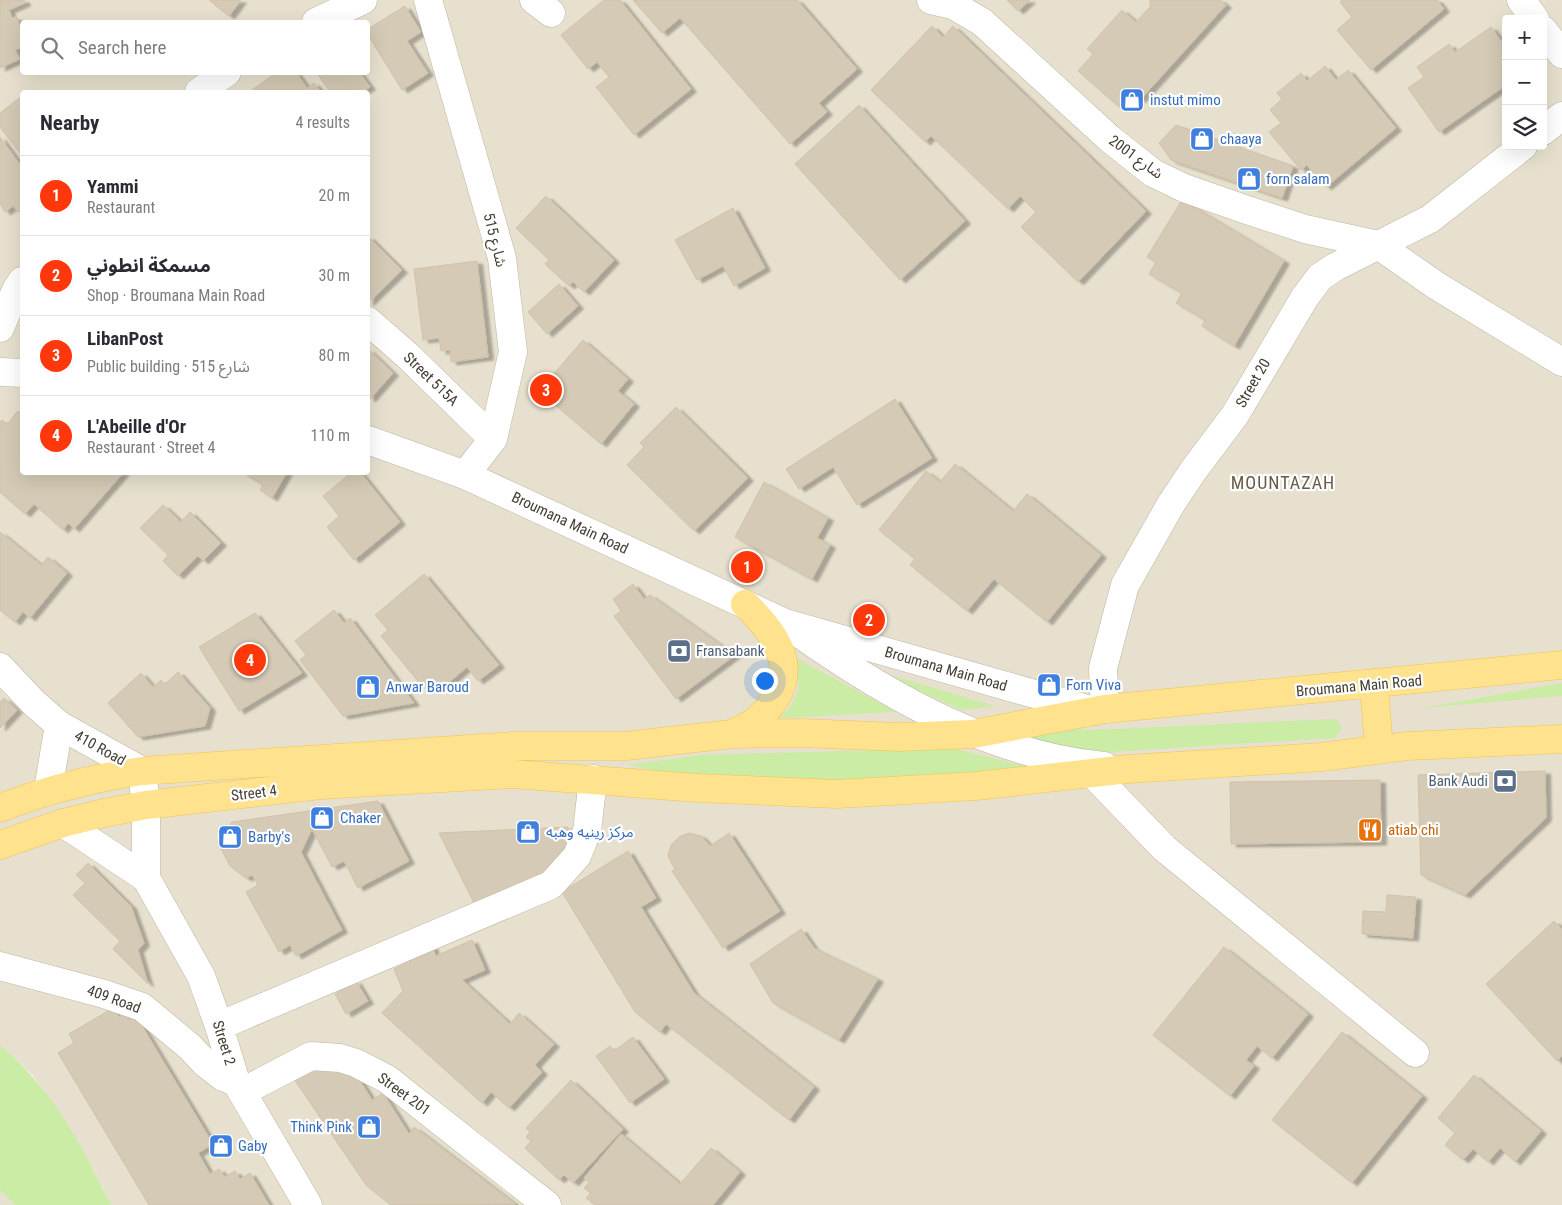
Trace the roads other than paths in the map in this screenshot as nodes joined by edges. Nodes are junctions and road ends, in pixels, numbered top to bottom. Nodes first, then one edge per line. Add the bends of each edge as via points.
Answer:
1 (363, 0) edge
2 (428, 0) edge
3 (931, 0) edge
4 (1521, 0) edge
5 (1532, 15) edge
6 (320, 20) edge
7 (1547, 35) edge
8 (1562, 54) edge
9 (223, 75) edge
10 (202, 90) edge
11 (1562, 116) edge
12 (1547, 128) edge
13 (1518, 150) edge
14 (1378, 245) junction
15 (13, 283) edge
16 (370, 323) edge
17 (0, 328) edge
18 (1562, 362) edge
19 (0, 372) edge
20 (20, 373) edge
21 (493, 440) junction
22 (370, 441) edge
23 (466, 475) junction
24 (745, 604) junction
25 (785, 624) junction
26 (1562, 665) edge
27 (0, 667) edge
28 (1374, 685) junction
29 (1100, 710) junction
30 (59, 725) junction
31 (731, 734) junction
32 (973, 734) junction
33 (1562, 740) edge
34 (1379, 750) junction
35 (1128, 769) junction
36 (142, 771) junction
37 (1092, 773) junction
38 (594, 779) junction
39 (48, 790) junction
40 (146, 805) junction
41 (0, 808) edge
42 (64, 823) junction
43 (0, 845) edge
44 (146, 878) junction
45 (0, 966) edge
46 (219, 1026) junction
47 (1415, 1053) dead end
48 (239, 1087) junction
49 (308, 1205) edge
50 (547, 1205) edge

1 - 6 street
2 - 21 street, شارع 515 via 502,258 513,352
3 - 14 street, شارع 2001 via 953,5 982,22 1110,139 1153,173 1184,188 1280,220
4 - 5 street
7 - 8 street
9 - 10 street
11 - 12 street
13 - 14 street, Street 20 via 1430,218
14 - 18 street via 1437,286
14 - 29 street, Street 20 via 1320,277 1305,296 1235,414 1192,471 1140,557 1124,586 1112,629 1103,668
15 - 17 street
16 - 21 street, Street 515A
19 - 20 street
21 - 23 street, شارع 515
22 - 23 street, Broumana Main Road
23 - 24 street, Broumana Main Road
24 - 25 street, Broumana Main Road
24 - 31 main road via 760,618 776,642 785,666 783,683 772,704 755,723
25 - 29 street, Broumana Main Road
25 - 32 street via 864,676
26 - 28 main road, Broumana Main Road
27 - 30 street, 410 Road
28 - 29 main road, Broumana Main Road
28 - 34 main road
29 - 32 main road
30 - 36 street, 410 Road
30 - 39 street, 410 Road
31 - 32 main road
31 - 36 main road, Street 4 via 626,746 513,746
32 - 35 street via 1069,763
33 - 34 main road, Street 4
34 - 35 main road, Street 4 via 1322,757
35 - 37 main road, Street 4
36 - 39 main road, Street 4 via 95,777
36 - 40 street, Street 2
37 - 38 main road, Street 4 via 976,786 837,794 708,789
37 - 47 street via 1164,848
38 - 40 main road, Street 4 via 513,774 320,785
38 - 46 street via 587,831 577,856 551,886
39 - 41 main road, Street 4
40 - 42 main road, Street 4
40 - 44 street, Street 2
42 - 43 main road, Street 4
42 - 44 street, Street 2
44 - 46 street, Street 2 via 201,976
45 - 48 street, 409 Road via 142,1007 205,1063
46 - 48 street, Street 2
48 - 49 street, Street 2
48 - 50 street, Street 201 via 311,1056 356,1063 387,1079

